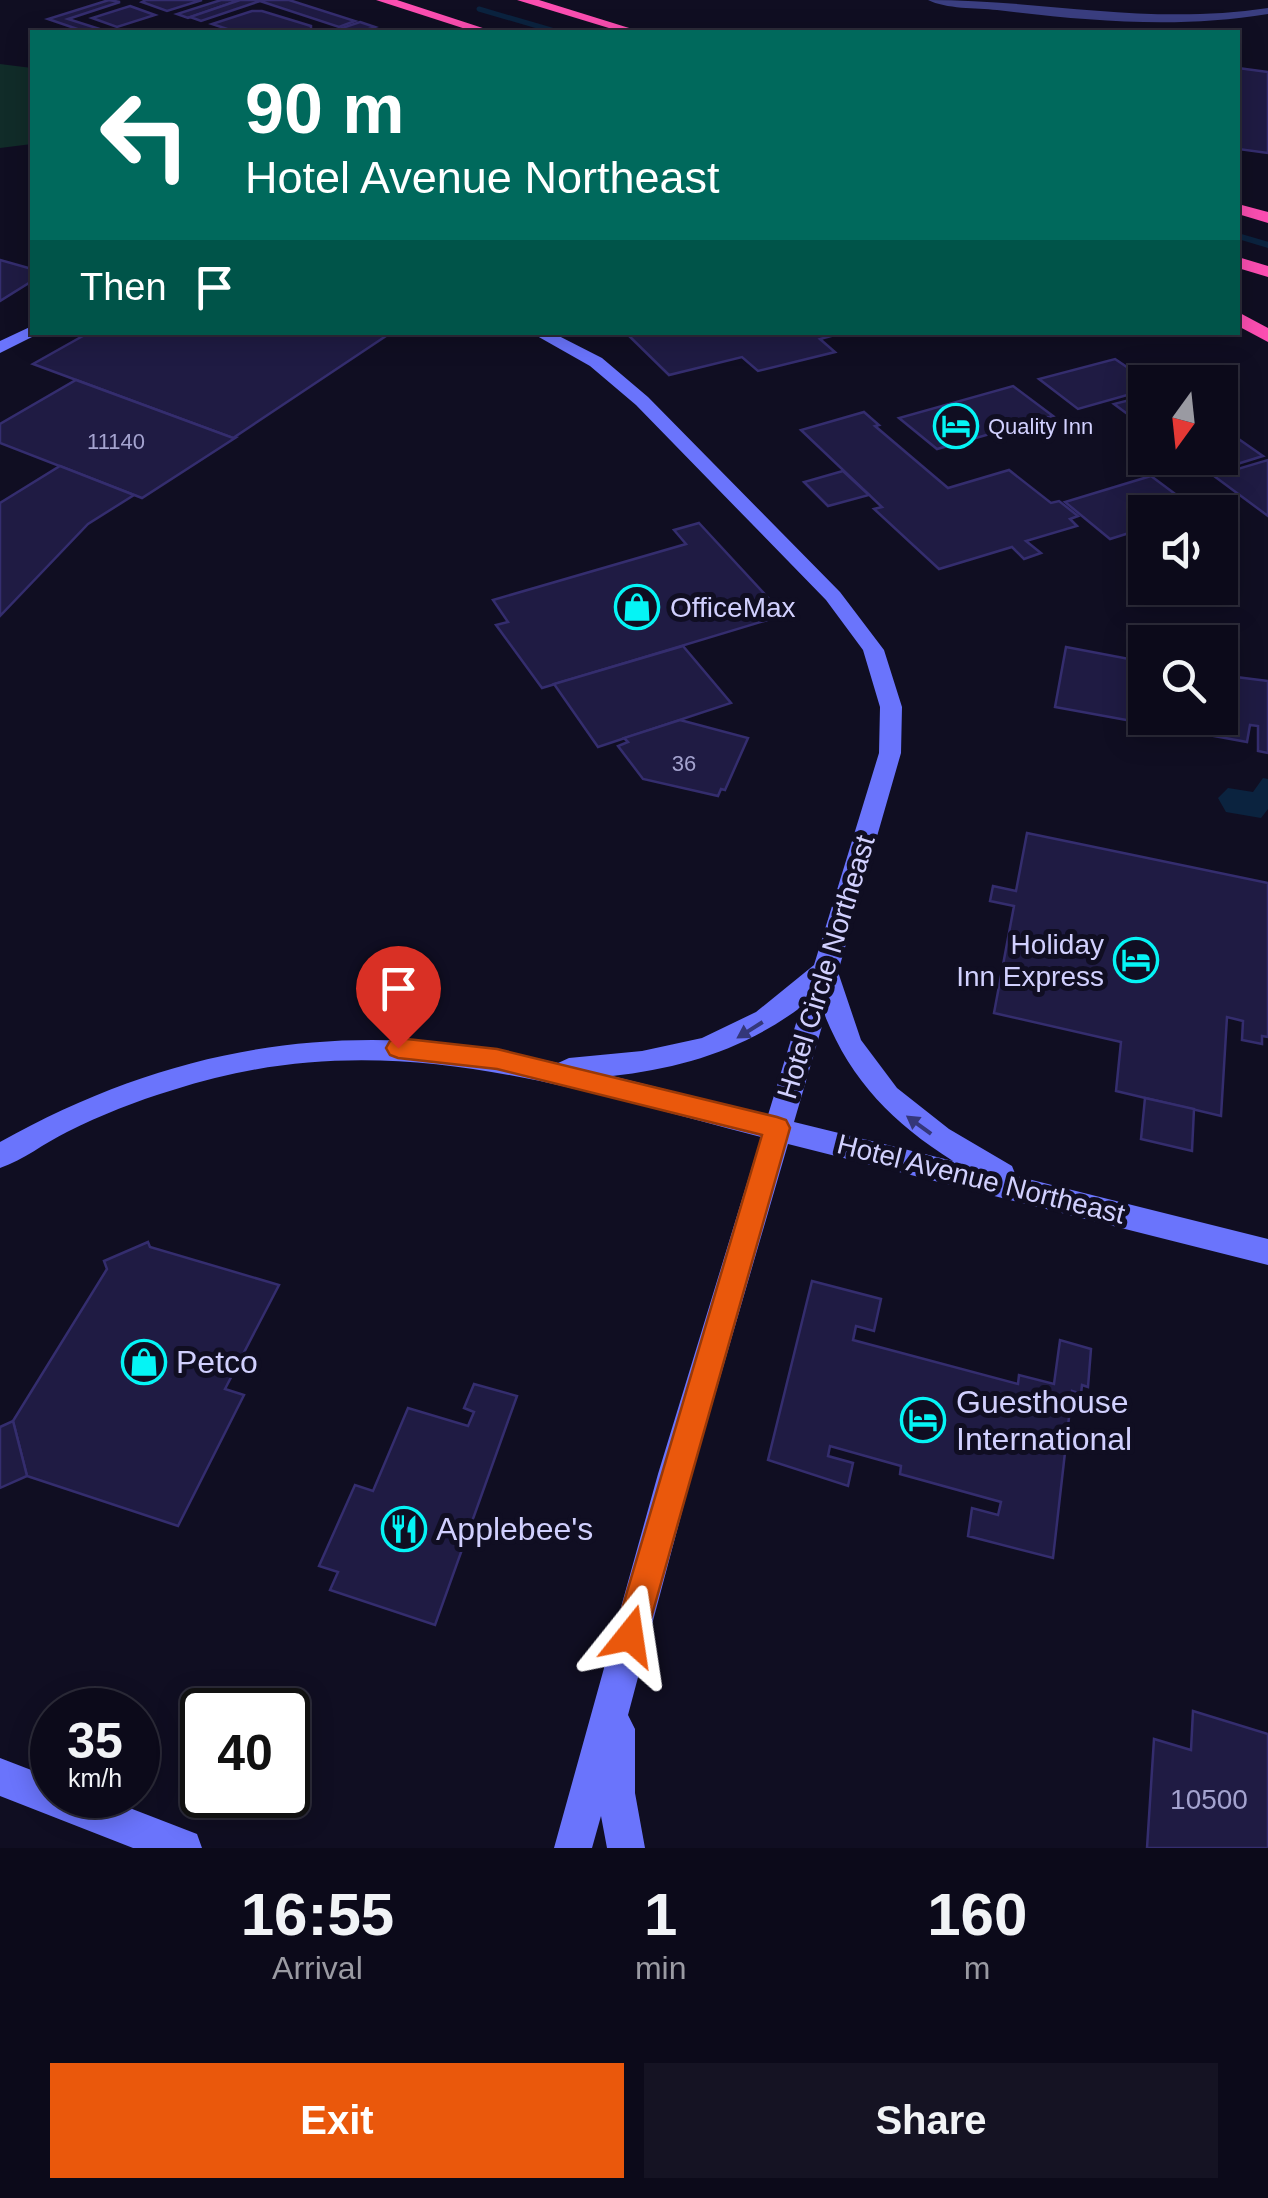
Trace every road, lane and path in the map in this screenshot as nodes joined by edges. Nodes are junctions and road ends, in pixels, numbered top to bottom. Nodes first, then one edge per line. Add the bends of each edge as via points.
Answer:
1 (383, 0) edge
2 (524, 0) edge
3 (934, 0) edge
4 (1268, 12) edge
5 (481, 30) edge
6 (628, 30) edge
7 (1240, 210) edge
8 (1268, 218) edge
9 (1240, 263) edge
10 (1268, 272) edge
11 (1240, 319) edge
12 (30, 332) edge
13 (544, 335) edge
14 (1268, 336) edge
15 (0, 348) edge
16 (826, 968) junction
17 (545, 1071) junction
18 (777, 1128) junction
19 (0, 1156) edge
20 (1032, 1192) junction
21 (1268, 1252) edge
22 (621, 1669) junction
23 (0, 1777) edge
24 (183, 1848) edge
25 (573, 1848) edge
26 (626, 1848) edge

1 - 5 highway
2 - 6 highway
3 - 4 street via 1151,18
7 - 8 highway
9 - 10 highway
11 - 14 highway
12 - 15 street
13 - 16 street, Hotel Circle Northeast via 596,362 642,401 857,622 881,663 894,711 890,753
16 -> 17 street via 760,1024 705,1052
16 - 18 street, Hotel Circle Northeast
20 -> 16 street via 918,1126 883,1094 843,1034
17 - 18 street, Hotel Avenue Northeast
17 - 19 street, Hotel Avenue Northeast via 469,1054 398,1048 243,1062 102,1103
18 - 20 street, Hotel Avenue Northeast
18 - 22 street, Hotel Circle Northeast
20 - 21 street, Hotel Avenue Northeast
22 - 25 street, Hotel Circle Northeast
22 - 26 street via 615,1755
23 - 24 street

